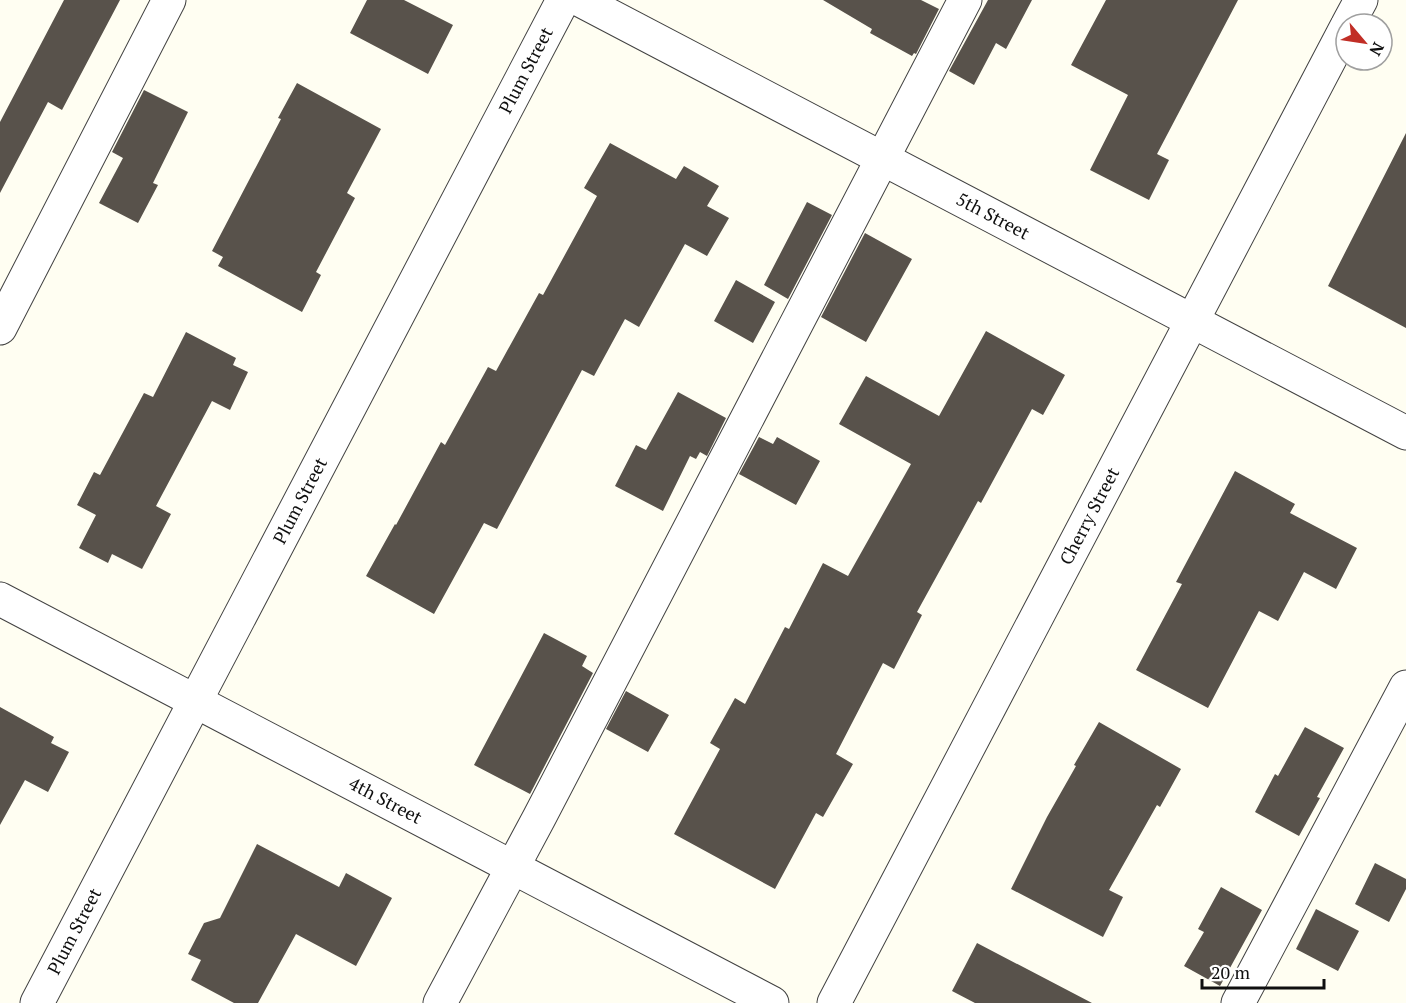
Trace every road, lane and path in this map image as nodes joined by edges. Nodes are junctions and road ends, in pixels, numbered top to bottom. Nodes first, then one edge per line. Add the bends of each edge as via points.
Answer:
1 (169, 0) edge
2 (563, 0) edge
3 (580, 0) edge
4 (965, 0) edge
5 (1334, 51) edge
6 (882, 159) junction
7 (1192, 321) junction
8 (0, 328) edge
9 (1406, 433) edge
10 (0, 598) edge
11 (1406, 687) edge
12 (196, 701) junction
13 (513, 867) junction
14 (37, 1003) edge
15 (440, 1003) edge
16 (772, 1003) edge
17 (834, 1003) edge
18 (1239, 1003) edge

1 - 8 street
2 - 12 street, Plum Street
3 - 6 street, 5th Street
4 - 6 street
5 - 7 street, Cherry Street
6 - 7 street, 5th Street
6 - 13 street
7 - 9 street, 5th Street
7 - 17 street, Cherry Street
10 - 12 street, 4th Street
11 - 18 street
12 - 13 street, 4th Street
12 - 14 street, Plum Street
13 - 15 street
13 - 16 street, 4th Street

